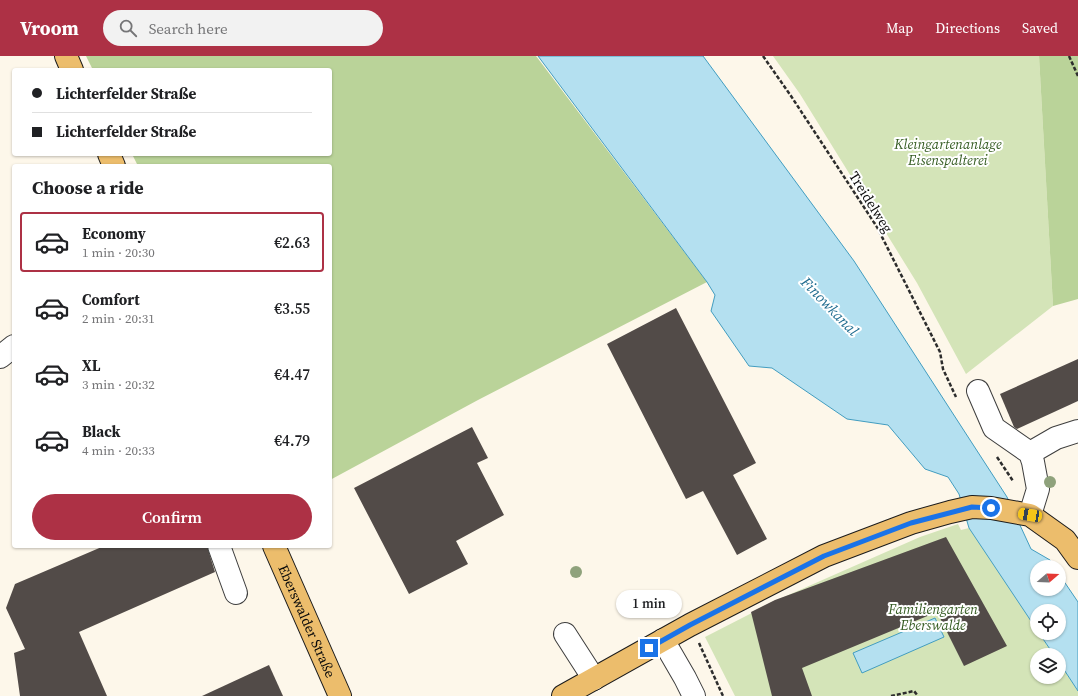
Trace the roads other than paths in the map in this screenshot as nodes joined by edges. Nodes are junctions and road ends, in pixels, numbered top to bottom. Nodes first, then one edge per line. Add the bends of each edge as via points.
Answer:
1 (66, 56) edge
2 (71, 68) edge
3 (12, 348) edge
4 (0, 357) edge
5 (978, 391) dead end
6 (1078, 431) edge
7 (1030, 453) junction
8 (1030, 515) junction
9 (220, 548) edge
10 (275, 548) edge
11 (1078, 558) edge
12 (236, 593) dead end
13 (565, 634) dead end
14 (663, 640) junction
15 (594, 679) junction
16 (340, 696) edge
17 (564, 696) edge
18 (694, 696) edge

1 - 2 main road
3 - 4 lane
5 - 7 lane via 994,428
6 - 7 lane via 1056,438
7 - 8 lane via 1038,489
8 - 11 main road via 1065,540
8 - 14 main road via 972,507 911,523 824,556
9 - 12 lane
10 - 16 main road, Eberswalder Straße
13 - 15 lane
14 - 15 main road
14 - 18 lane
15 - 17 main road

